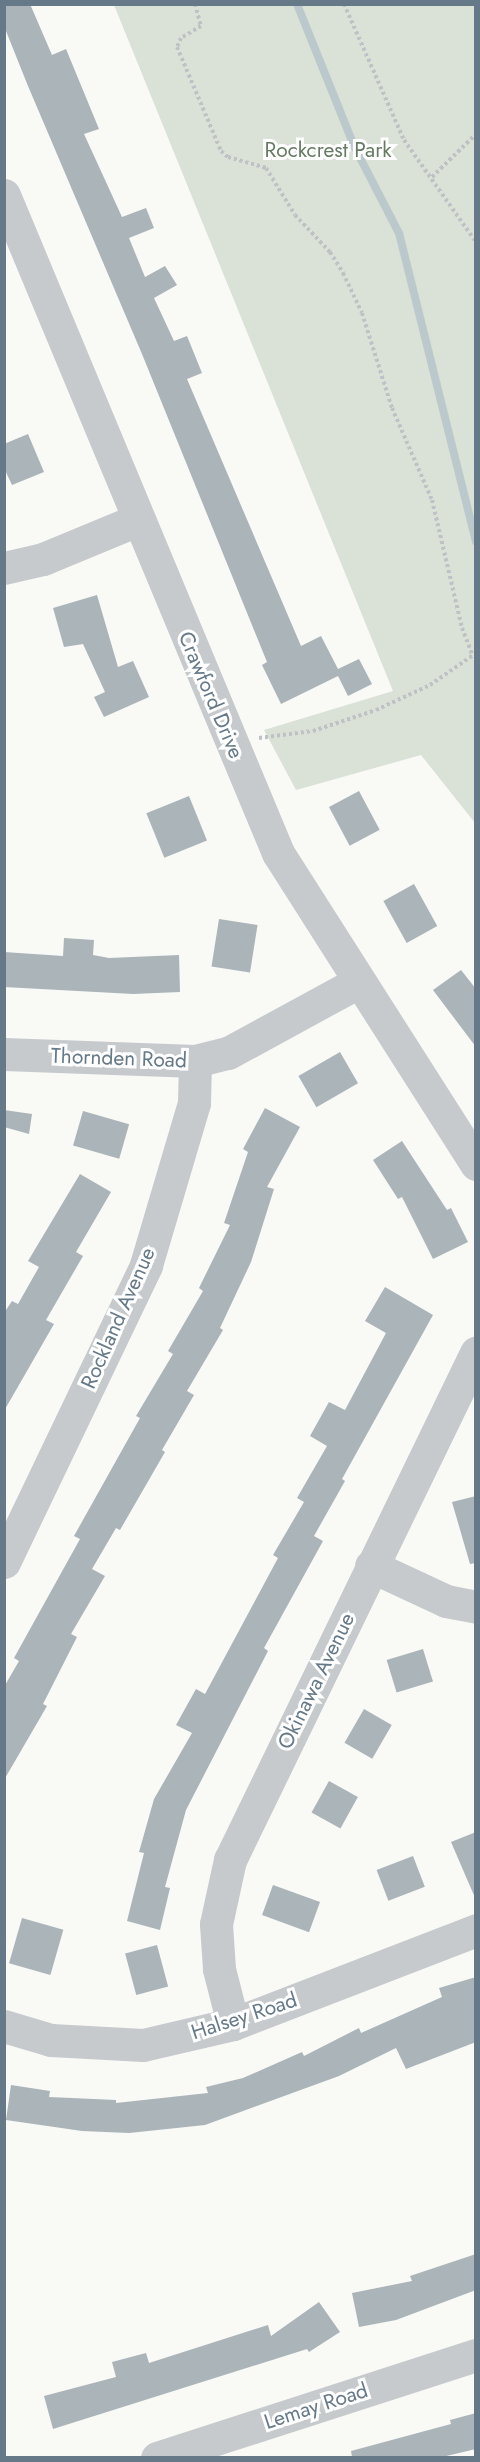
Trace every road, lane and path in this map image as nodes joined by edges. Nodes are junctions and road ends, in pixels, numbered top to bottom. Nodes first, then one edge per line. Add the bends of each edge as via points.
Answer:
1 (195, 4) edge
2 (344, 4) edge
3 (476, 134) edge
4 (432, 177) junction
5 (4, 195) edge
6 (476, 242) edge
7 (137, 520) junction
8 (4, 568) edge
9 (474, 653) edge
10 (233, 747) junction
11 (358, 982) junction
12 (4, 1054) edge
13 (195, 1061) junction
14 (476, 1164) edge
15 (476, 1353) edge
16 (4, 1562) edge
17 (371, 1566) junction
18 (476, 1607) edge
19 (476, 1930) edge
20 (233, 2024) junction
21 (4, 2026) edge
22 (476, 2355) edge
23 (157, 2457) edge

1 - 9 path via 201,26 181,38 177,47 221,151 228,157 266,168 295,215 330,252 354,295 392,408 432,500 462,628
2 - 4 path via 404,140
3 - 4 path
4 - 6 path
5 - 7 street, Crawford Drive
7 - 8 street via 43,559
7 - 10 street, Crawford Drive
9 - 10 path via 430,685 376,710 320,729 270,735
10 - 11 street, Crawford Drive via 278,853
11 - 13 street, Thornden Road via 228,1053
11 - 14 street, Crawford Drive
12 - 13 street, Thornden Road
13 - 16 street, Rockland Avenue via 194,1103 146,1265
15 - 17 street, Okinawa Avenue
17 - 18 street via 446,1601
17 - 20 street, Okinawa Avenue via 230,1860 216,1924 219,1969
19 - 20 street, Halsey Road
20 - 21 street, Halsey Road via 143,2045 51,2040
22 - 23 street, Lemay Road

